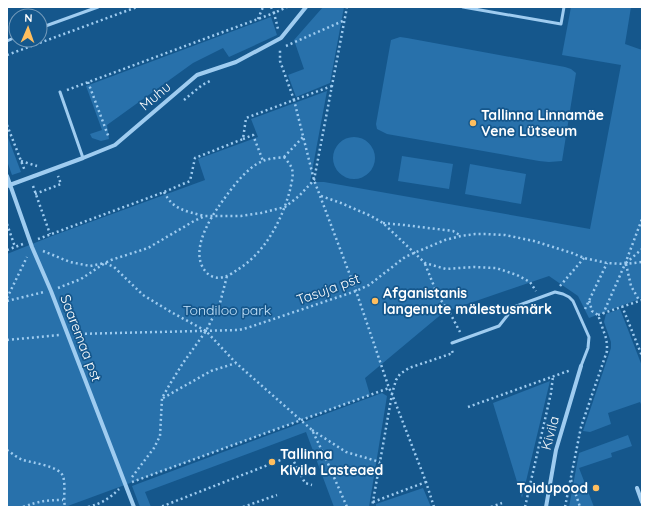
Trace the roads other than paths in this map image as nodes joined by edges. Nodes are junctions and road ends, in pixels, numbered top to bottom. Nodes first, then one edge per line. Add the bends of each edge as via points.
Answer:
1 (98, 7) edge
2 (306, 7) edge
3 (463, 7) edge
4 (564, 7) edge
5 (48, 25) edge
6 (60, 92) road end
7 (83, 158) junction
8 (7, 176) edge
9 (9, 186) edge
10 (452, 343) road end
11 (581, 366) joint
12 (637, 488) dead end
13 (642, 502) edge
14 (134, 507) edge
15 (546, 507) edge

1 - 5 lane
2 - 7 street, Muhu via 281,38 236,62 197,75 115,145
3 - 4 lane via 561,24
6 - 7 lane
7 - 9 street, Muhu
8 - 9 street, Saaremaa pst
9 - 14 street, Saaremaa pst
10 - 11 lane via 499,326 514,307 555,292 573,301 589,337
11 - 15 street, Kivila via 556,450
12 - 13 street

